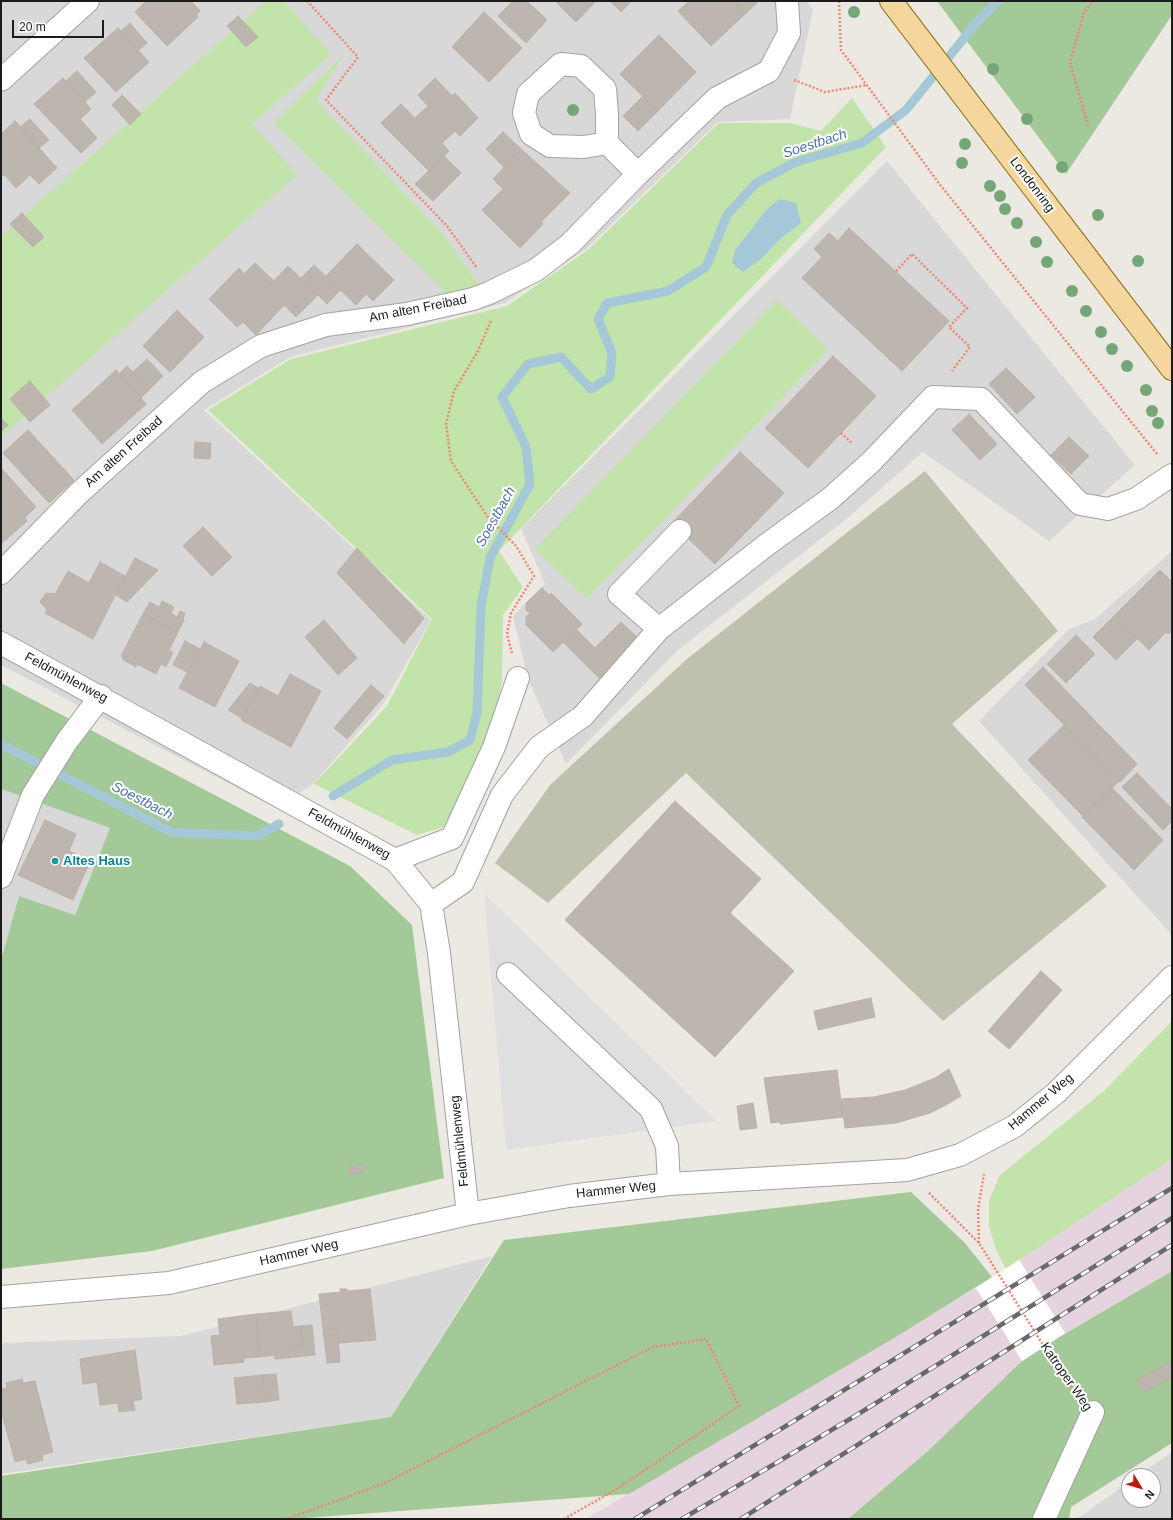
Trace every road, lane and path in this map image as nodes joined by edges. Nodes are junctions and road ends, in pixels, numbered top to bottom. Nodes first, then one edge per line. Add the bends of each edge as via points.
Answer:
1 (88, 1) edge
2 (307, 1) edge
3 (787, 1) edge
4 (839, 1) edge
5 (891, 1) edge
6 (1094, 1) edge
7 (768, 71) junction
8 (1, 80) edge
9 (867, 85) junction
10 (1088, 126) dead end
11 (607, 143) dead end
12 (638, 174) junction
13 (896, 271) dead end
14 (489, 293) junction
15 (1172, 369) edge
16 (933, 397) junction
17 (1167, 468) edge
18 (680, 531) dead end
19 (1, 573) edge
20 (659, 629) junction
21 (1, 643) edge
22 (518, 678) joint
23 (101, 696) junction
24 (395, 860) junction
25 (1, 877) edge
26 (431, 904) junction
27 (508, 974) dead end
28 (1172, 977) edge
29 (989, 1141) junction
30 (907, 1170) junction
31 (669, 1184) junction
32 (468, 1214) junction
33 (978, 1243) junction
34 (1, 1297) edge
35 (1093, 1412) joint
36 (287, 1519) edge
37 (564, 1519) edge
38 (1044, 1519) edge

1 - 8 street
2 - 14 path via 358,57 326,100 447,226 486,281
3 - 7 street via 789,33
4 - 9 path via 841,50
5 - 15 main road, Londonring
6 - 10 path via 1084,12 1070,62
7 - 9 path via 826,92
7 - 12 street, Am alten Freibad via 717,98
9 - 17 path via 941,186
11 - 12 street
12 - 14 street, Am alten Freibad via 570,244 536,270
13 - 16 path via 912,254 967,308 949,327 970,347
14 - 19 street, Am alten Freibad via 407,314 326,325 261,346 202,382 79,493
14 - 22 path via 492,319 478,351 454,391 446,424 451,461 487,516 516,546 534,576 511,613 507,634
16 - 17 street via 981,399 1080,504 1108,509 1136,499
16 - 20 street via 871,462 831,498
18 - 20 street via 619,594
20 - 26 street via 583,716 539,747 502,795 462,882
21 - 23 street, Feldmühlenweg
22 - 24 street via 494,747 452,838
23 - 24 street, Feldmühlenweg
23 - 25 street via 67,741 33,795
24 - 26 street, Feldmühlenweg
26 - 32 street, Feldmühlenweg via 439,953
27 - 31 street via 651,1109 667,1146
28 - 29 street, Hammer Weg via 1056,1093 1015,1126
29 - 30 street, Hammer Weg via 960,1155
29 - 33 path via 978,1209
30 - 31 street, Hammer Weg
30 - 33 path, Katroper Weg
31 - 32 street, Hammer Weg via 568,1196
32 - 34 street, Hammer Weg via 169,1283
33 - 35 path, Katroper Weg via 1067,1382
35 - 38 street, Katroper Weg
36 - 37 path via 385,1483 653,1347 706,1340 739,1406 620,1487

